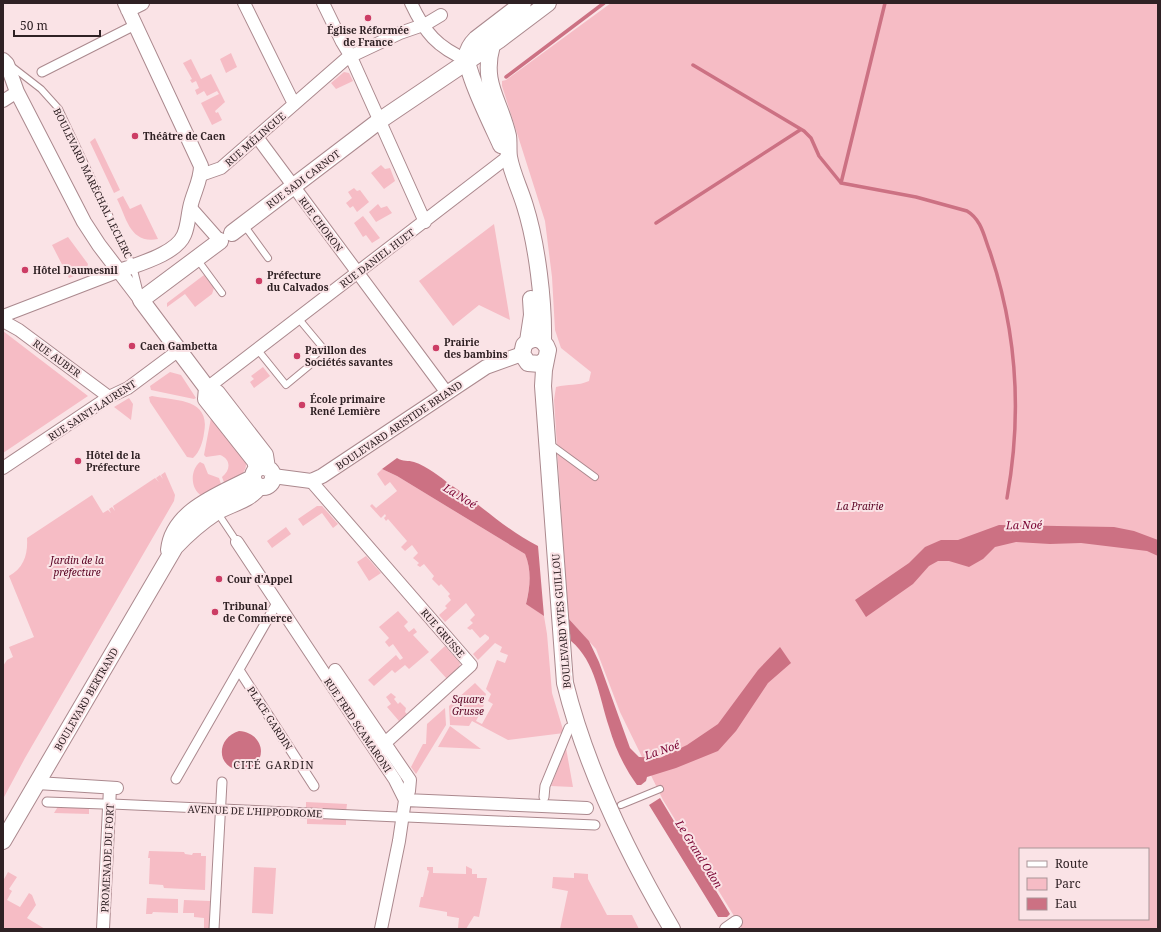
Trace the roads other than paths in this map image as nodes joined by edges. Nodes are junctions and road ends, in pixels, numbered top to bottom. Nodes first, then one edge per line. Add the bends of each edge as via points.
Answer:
1 (142, 3) edge
2 (244, 3) edge
3 (323, 3) edge
4 (411, 3) edge
5 (523, 3) edge
6 (548, 3) edge
7 (127, 6) edge
8 (441, 15) dead end
9 (422, 26) junction
10 (131, 27) dead end
11 (492, 45) junction
12 (351, 56) junction
13 (467, 60) junction
14 (5, 62) edge
15 (42, 72) dead end
16 (3, 83) edge
17 (17, 92) junction
18 (3, 101) edge
19 (294, 104) junction
20 (379, 121) junction
21 (257, 137) junction
22 (509, 156) junction
23 (201, 175) junction
24 (293, 187) junction
25 (190, 207) junction
26 (425, 222) junction
27 (232, 233) junction
28 (268, 258) dead end
29 (196, 259) junction
30 (127, 269) junction
31 (358, 273) junction
32 (222, 294) dead end
33 (141, 300) junction
34 (3, 316) edge
35 (298, 318) junction
36 (3, 321) edge
37 (257, 349) junction
38 (178, 350) junction
39 (530, 350) junction
40 (543, 386) junction
41 (207, 388) junction
42 (447, 393) junction
43 (109, 397) junction
44 (547, 442) junction
45 (3, 468) edge
46 (262, 476) junction
47 (595, 477) dead end
48 (312, 481) junction
49 (217, 504) junction
50 (237, 542) joint
51 (277, 603) junction
52 (238, 670) junction
53 (335, 670) dead end
54 (569, 728) dead end
55 (385, 744) junction
56 (176, 779) dead end
57 (222, 782) dead end
58 (37, 783) junction
59 (314, 786) dead end
60 (659, 789) dead end
61 (544, 798) dead end
62 (405, 800) junction
63 (47, 802) dead end
64 (621, 805) dead end
65 (588, 808) dead end
66 (220, 809) junction
67 (595, 825) dead end
68 (3, 841) edge
69 (103, 929) edge
70 (214, 929) edge
71 (381, 929) edge
72 (672, 929) edge

1 - 7 street
2 - 19 street
3 - 12 street
4 - 9 street
5 - 13 main road via 476,38 470,46
6 - 11 main road, RUE SADI CARNOT
7 - 23 street via 196,152
8 - 9 street, RUE MÉLINGUE
9 - 12 street, RUE MÉLINGUE
9 - 13 street via 443,48
10 - 15 street
11 - 13 main road, RUE SADI CARNOT
11 - 22 main road via 488,59 488,77 508,136
12 - 19 street, RUE MÉLINGUE
12 - 20 street
13 - 20 main road, RUE SADI CARNOT
13 - 22 main road via 474,83 501,145
14 - 17 street, BOULEVARD MARÉCHAL LECLERC
14 - 30 lane, BOULEVARD MARÉCHAL LECLERC via 41,89 59,109
16 - 17 street, BOULEVARD MARÉCHAL LECLERC
17 - 18 street
17 - 30 street, BOULEVARD MARÉCHAL LECLERC via 84,222 99,245
19 - 21 street, RUE MÉLINGUE
20 - 24 main road, RUE SADI CARNOT
20 - 26 street
21 - 23 street, RUE MÉLINGUE via 221,168
21 - 24 street, RUE CHORON
22 - 26 street, RUE DANIEL HUET
22 - 39 main road via 525,206 536,256 544,326
23 - 25 street
24 - 27 main road, RUE SADI CARNOT
24 - 31 street, RUE CHORON
25 - 27 street
25 - 30 street via 185,233 178,244 153,259
26 - 31 street, RUE DANIEL HUET
27 - 28 lane
27 - 29 main road, RUE SADI CARNOT
29 - 32 lane
29 - 33 main road, RUE SADI CARNOT
30 - 33 street, BOULEVARD MARÉCHAL LECLERC
30 - 34 street
31 - 35 street, RUE DANIEL HUET
31 - 42 street, RUE CHORON
33 - 38 main road, BOULEVARD MARÉCHAL LECLERC
35 - 37 street, RUE DANIEL HUET
35 - 37 lane via 323,348 286,384
36 - 43 street, RUE AUBER via 19,330
37 - 41 street, RUE DANIEL HUET
38 - 41 main road, BOULEVARD MARÉCHAL LECLERC
38 - 43 street, RUE SAINT-LAURENT via 128,388
39 - 40 main road, BOULEVARD YVES GUILLOU
39 - 40 main road, BOULEVARD YVES GUILLOU via 548,350
39 - 42 street, BOULEVARD ARISTIDE BRIAND via 486,367
40 - 44 main road, BOULEVARD YVES GUILLOU via 542,424
41 - 46 main road, BOULEVARD MARÉCHAL LECLERC via 217,393 265,455
42 - 48 street, BOULEVARD ARISTIDE BRIAND
43 - 45 street, RUE SAINT-LAURENT
44 - 47 lane
44 - 72 main road, BOULEVARD YVES GUILLOU via 549,521 565,683 586,750 625,840
46 - 48 street
46 - 49 main road, BOULEVARD BERTRAND via 255,493
48 - 55 street, RUE GRUSSE via 471,665
49 - 50 lane
49 - 58 main road, BOULEVARD BERTRAND via 183,538 169,558
50 - 51 street, RUE FRED SCAMARONI
51 - 52 street
51 - 62 street, RUE FRED SCAMARONI via 395,780
52 - 56 street
52 - 59 street, PLACE GARDIN
53 - 55 street
54 - 61 street via 545,786
55 - 62 street via 410,780
57 - 66 street
58 - 68 main road, BOULEVARD BERTRAND
58 - 69 street, PROMENADE DU FORT via 114,788
60 - 64 lane
62 - 65 street
62 - 71 street via 400,838
63 - 66 street, AVENUE DE L'HIPPODROME
66 - 67 street, AVENUE DE L'HIPPODROME
66 - 70 street

